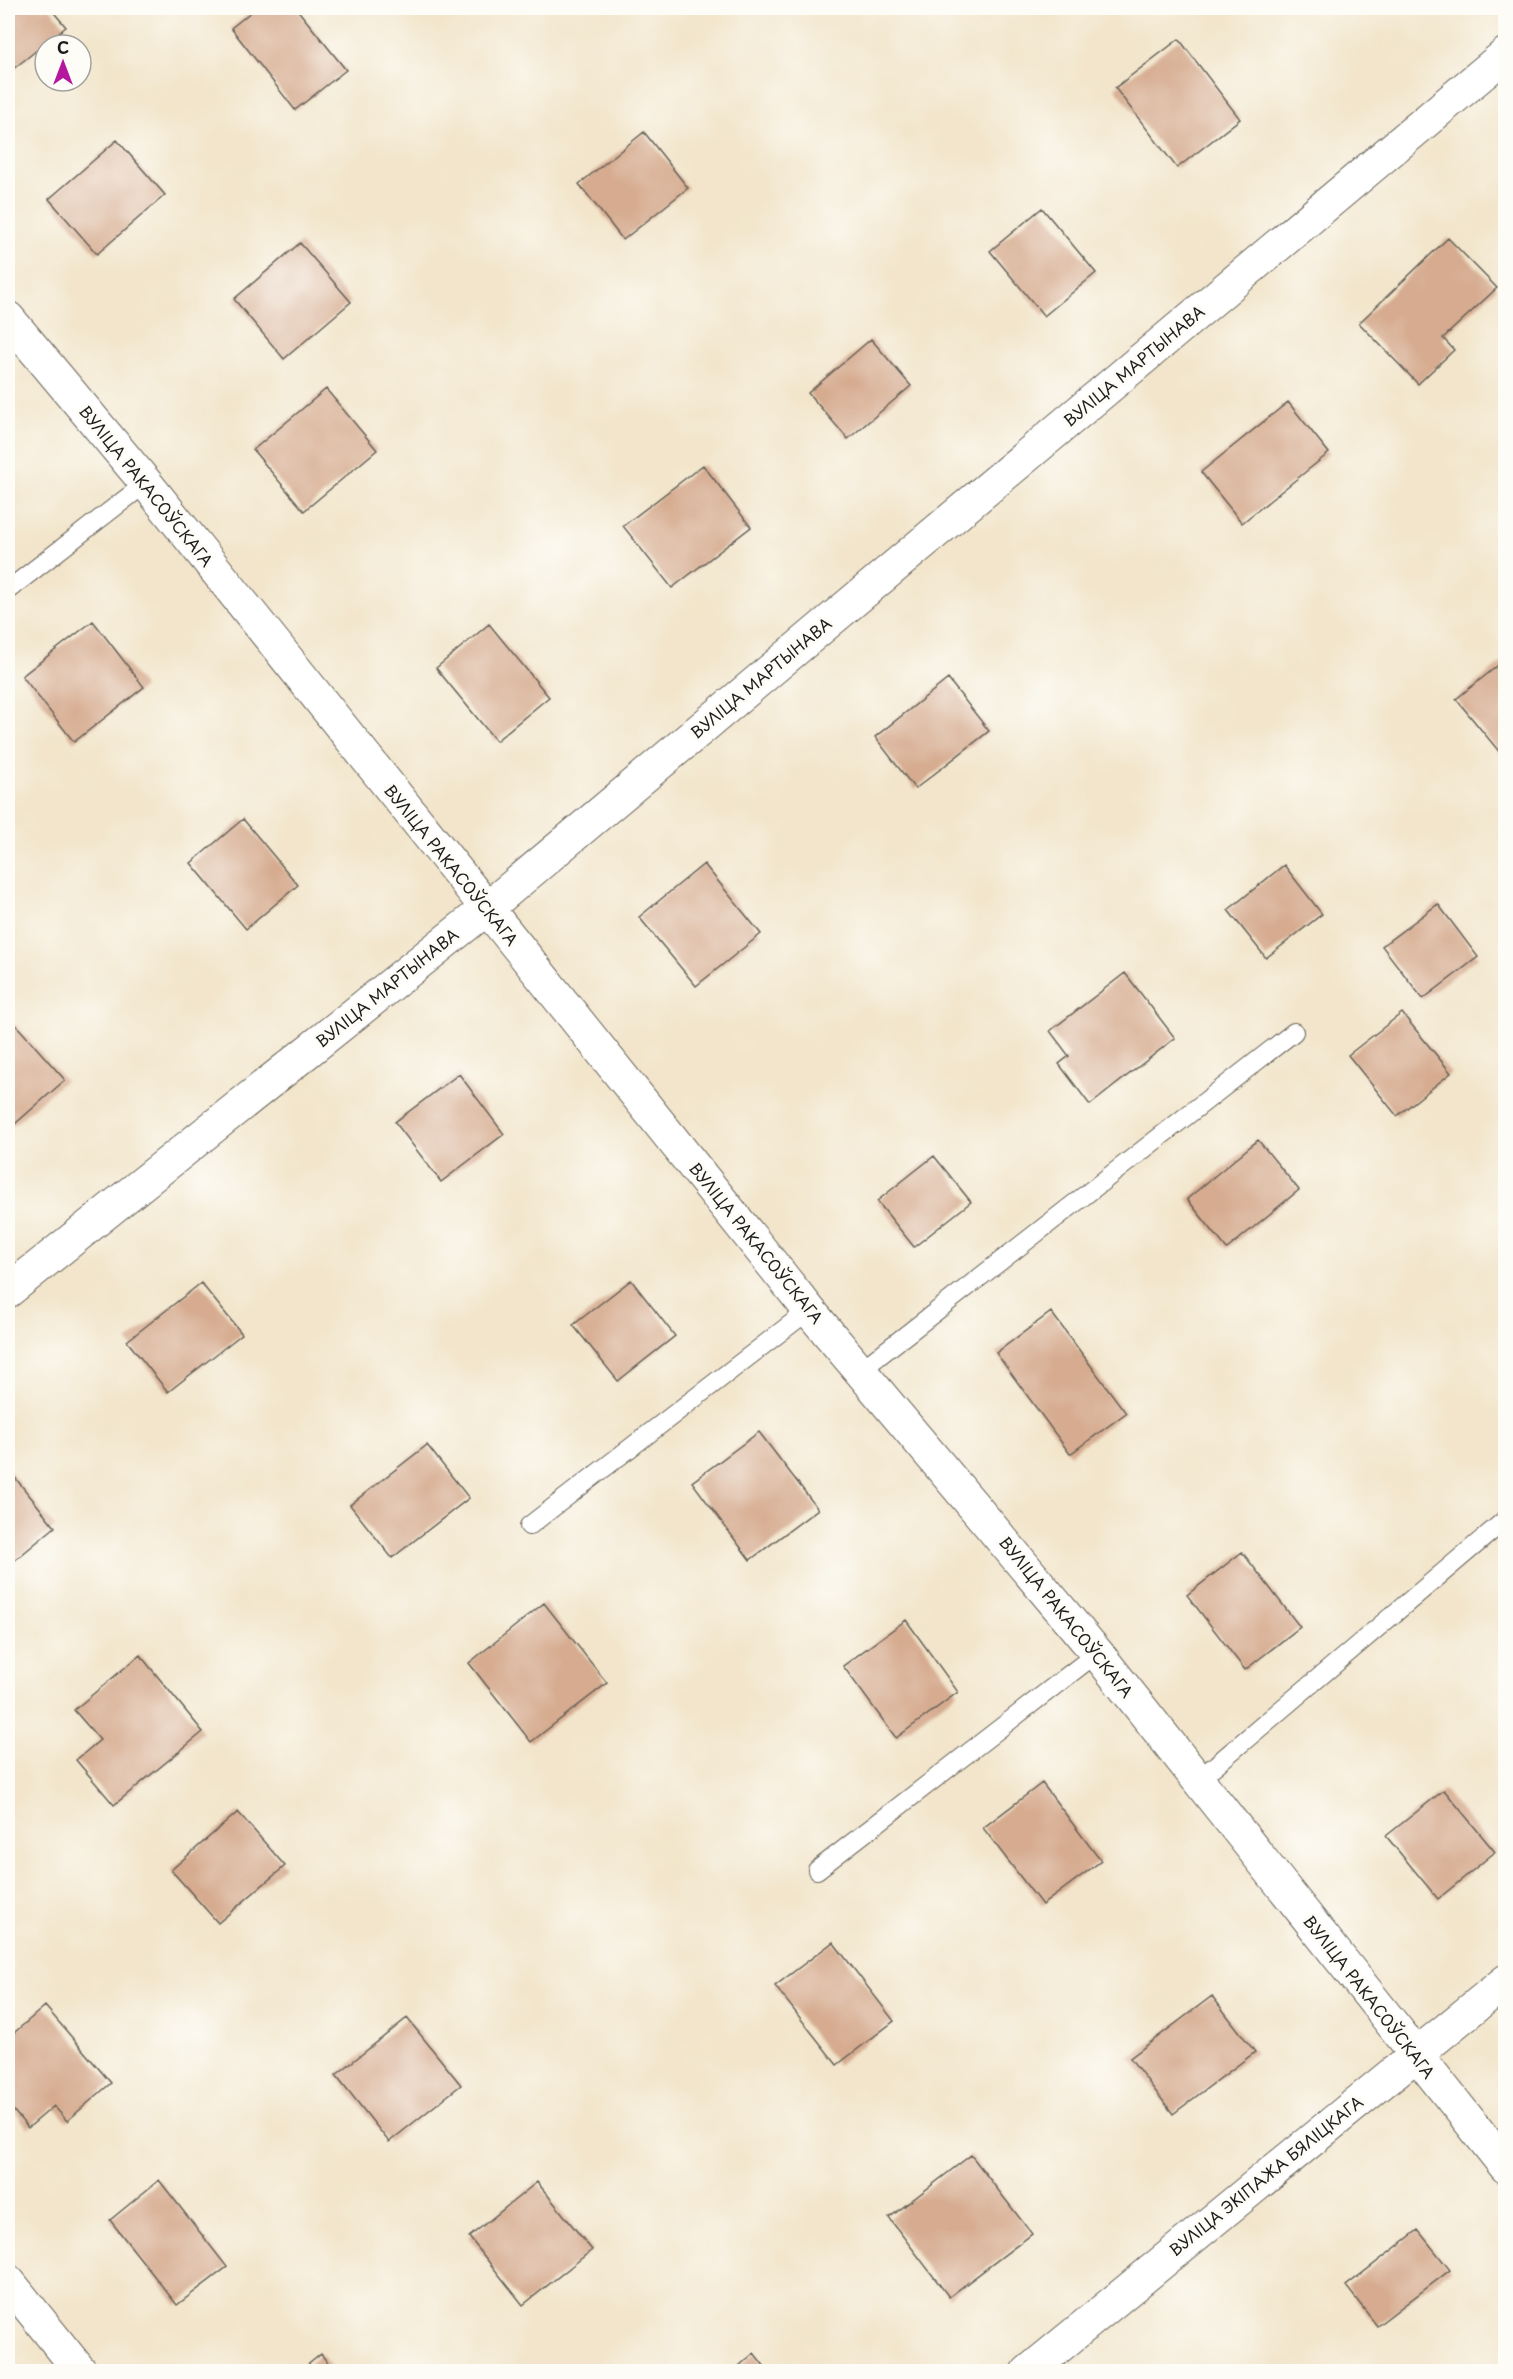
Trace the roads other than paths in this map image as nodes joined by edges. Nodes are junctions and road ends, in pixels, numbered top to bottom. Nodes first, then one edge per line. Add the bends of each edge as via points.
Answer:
1 (1506, 54) edge
2 (8, 318) edge
3 (146, 483) junction
4 (8, 590) edge
5 (486, 909) junction
6 (1294, 1032) dead end
7 (8, 1291) edge
8 (809, 1310) junction
9 (861, 1370) junction
10 (1506, 1519) edge
11 (529, 1526) dead end
12 (1097, 1653) junction
13 (1198, 1780) junction
14 (817, 1870) dead end
15 (1506, 1981) edge
16 (1414, 2054) junction
17 (1506, 2167) edge
18 (8, 2281) edge
19 (81, 2372) edge
20 (1028, 2372) edge

1 - 5 street, ВУЛІЦА МАРТЫНАВА
2 - 3 street, ВУЛІЦА РАКАСОЎСКАГА
3 - 4 lane
3 - 5 street, ВУЛІЦА РАКАСОЎСКАГА
5 - 7 street, ВУЛІЦА МАРТЫНАВА
5 - 8 street, ВУЛІЦА РАКАСОЎСКАГА
6 - 9 lane
8 - 9 street, ВУЛІЦА РАКАСОЎСКАГА
8 - 11 lane
9 - 12 street, ВУЛІЦА РАКАСОЎСКАГА
10 - 13 lane
12 - 13 street, ВУЛІЦА РАКАСОЎСКАГА
12 - 14 lane
13 - 16 street, ВУЛІЦА РАКАСОЎСКАГА
15 - 16 street, ВУЛІЦА ЭКІПАЖА БЯЛІЦКАГА
16 - 17 street, ВУЛІЦА РАКАСОЎСКАГА
16 - 20 street, ВУЛІЦА ЭКІПАЖА БЯЛІЦКАГА
18 - 19 street

